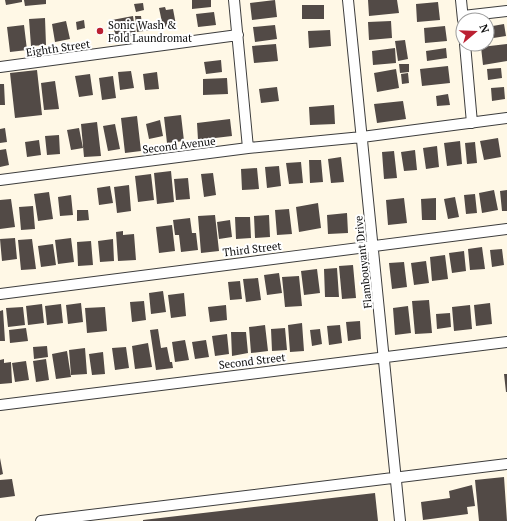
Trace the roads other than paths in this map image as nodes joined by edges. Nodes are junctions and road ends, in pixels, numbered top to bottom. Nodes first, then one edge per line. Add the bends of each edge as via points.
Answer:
1 (234, 0) edge
2 (348, 0) edge
3 (461, 0) edge
4 (507, 11) edge
5 (462, 12) edge
6 (495, 13) edge
7 (238, 35) junction
8 (466, 52) edge
9 (0, 67) edge
10 (507, 118) edge
11 (472, 123) junction
12 (362, 137) junction
13 (248, 148) junction
14 (0, 180) edge
15 (507, 230) edge
16 (374, 246) junction
17 (0, 294) edge
18 (507, 342) edge
19 (384, 356) junction
20 (0, 405) edge
21 (507, 464) edge
22 (396, 478) junction
23 (103, 517) edge
24 (41, 521) edge
25 (400, 521) edge

1 - 7 street
2 - 12 street, Flambouyant Drive
3 - 5 street
4 - 6 street
7 - 9 street, Eighth Street
7 - 13 street
8 - 11 street
10 - 11 street, Second Avenue
11 - 12 street, Second Avenue
12 - 13 street, Second Avenue
12 - 16 street, Flambouyant Drive
13 - 14 street, Second Avenue
15 - 16 street, Third Street
16 - 17 street, Third Street
16 - 19 street, Flambouyant Drive
18 - 19 street, Second Street
19 - 20 street, Second Street
19 - 22 street, Flambouyant Drive
21 - 22 street
22 - 23 street
22 - 25 street, Flambouyant Drive
23 - 24 street

